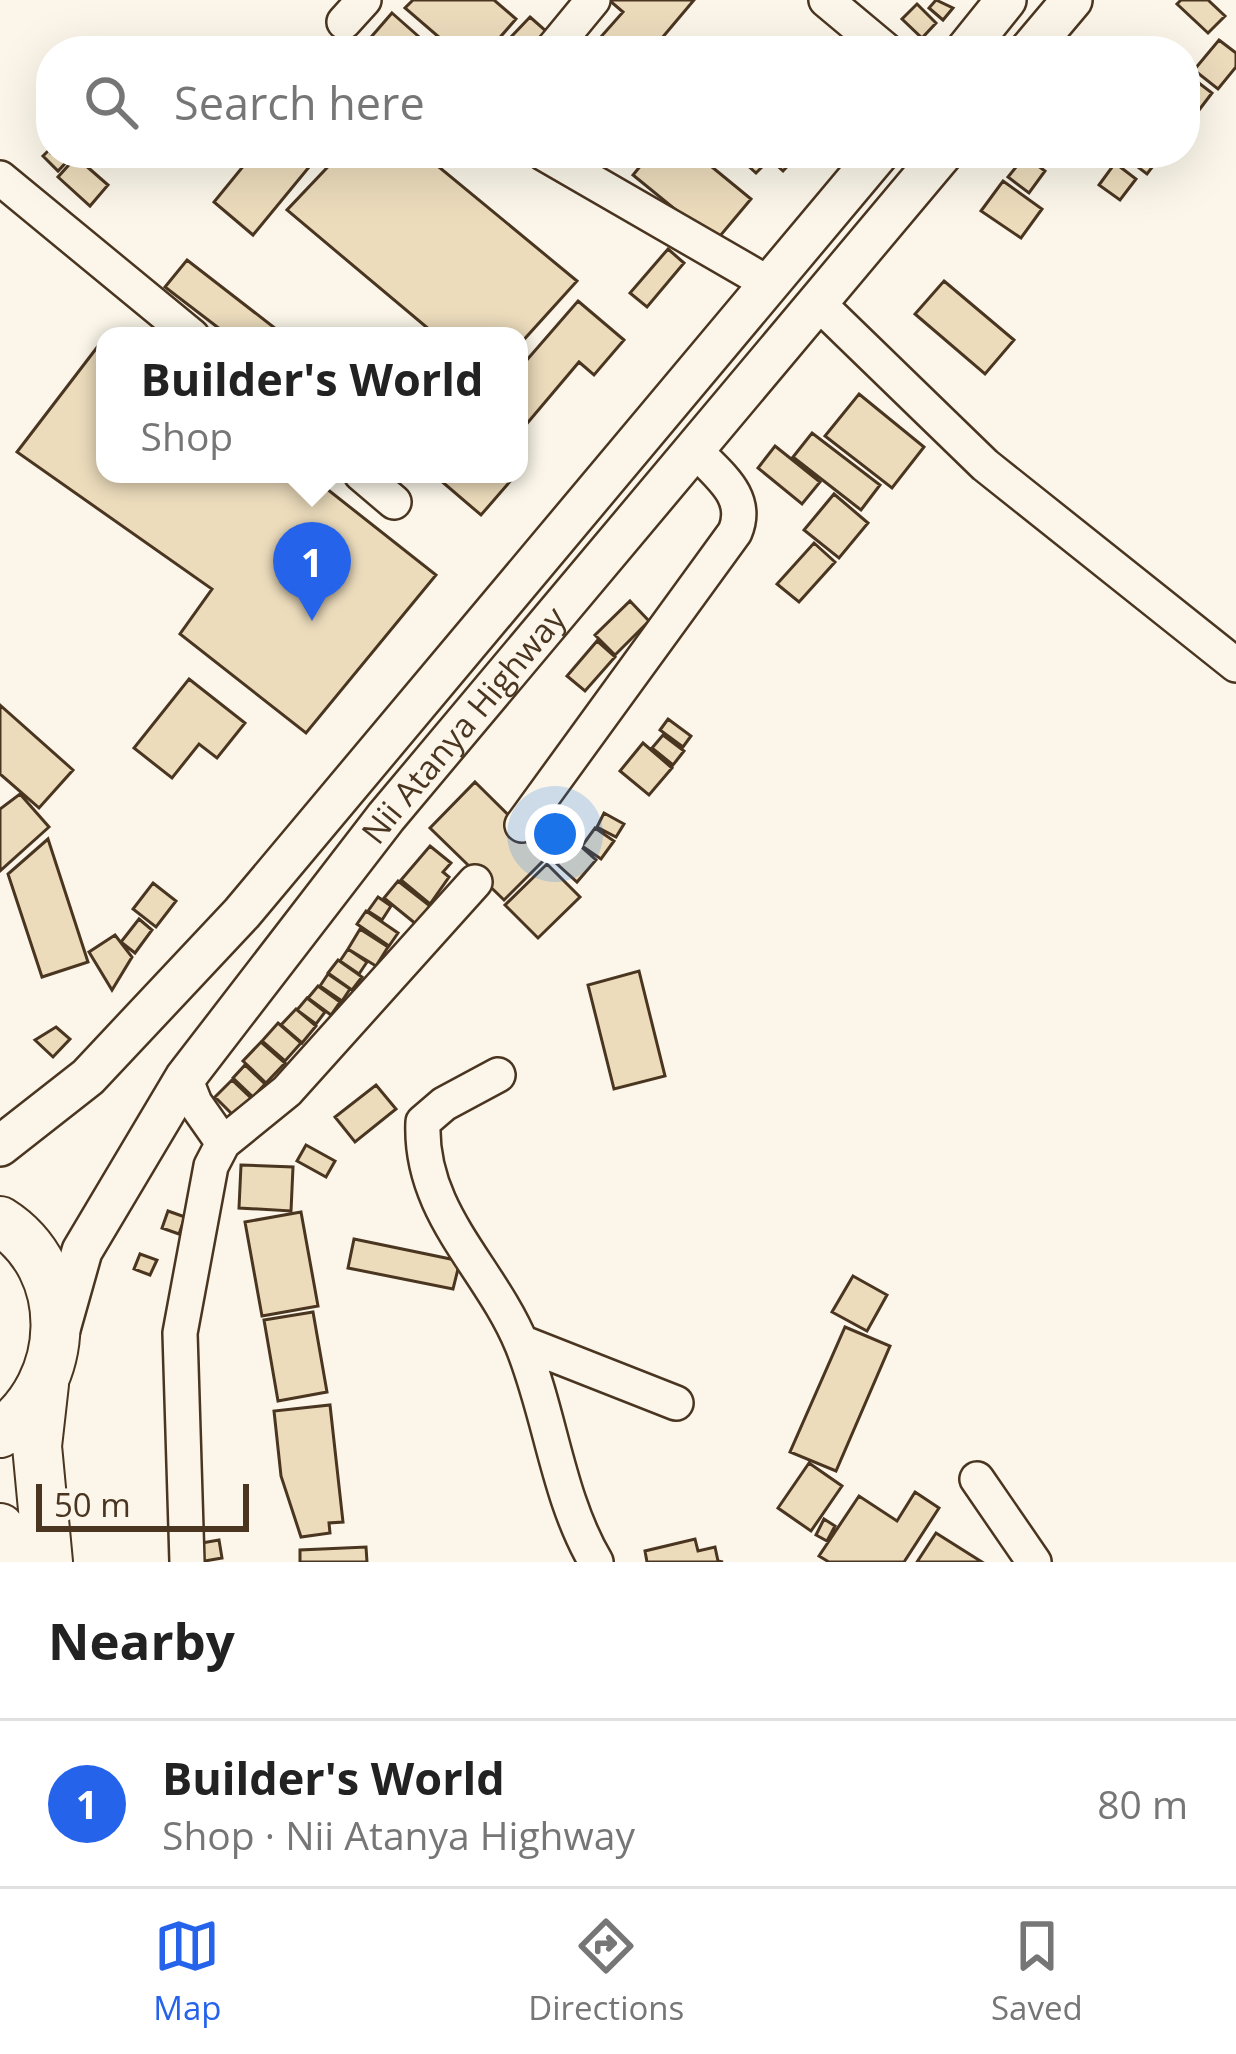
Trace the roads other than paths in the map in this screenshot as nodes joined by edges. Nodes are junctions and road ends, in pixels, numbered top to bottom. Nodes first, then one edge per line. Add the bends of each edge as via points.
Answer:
1 (593, 0) edge
2 (826, 0) edge
3 (1006, 0) edge
4 (1072, 0) edge
5 (563, 36) edge
6 (869, 36) edge
7 (977, 36) edge
8 (1042, 36) edge
9 (569, 168) edge
10 (866, 168) edge
11 (930, 168) edge
12 (0, 178) edge
13 (768, 283) junction
14 (817, 302) junction
15 (181, 327) edge
16 (695, 450) junction
17 (372, 483) edge
18 (394, 502) dead end
19 (1236, 665) edge
20 (522, 825) dead end
21 (475, 882) dead end
22 (498, 1075) dead end
23 (185, 1078) junction
24 (223, 1143) junction
25 (0, 1147) edge
26 (0, 1221) edge
27 (521, 1342) junction
28 (50, 1362) junction
29 (676, 1403) dead end
30 (0, 1433) edge
31 (977, 1479) dead end
32 (0, 1528) edge
33 (25, 1562) edge
34 (48, 1562) edge
35 (187, 1562) edge
36 (596, 1562) edge
37 (1034, 1562) edge

1 - 5 street
2 - 6 street
3 - 7 main road
4 - 8 main road
9 - 13 street
10 - 13 main road
11 - 14 main road, Nii Atanya Highway
12 - 15 street
13 - 25 main road via 242,913 88,1077
14 - 16 main road, Nii Atanya Highway
14 - 19 street via 985,465
16 - 20 street via 739,498 735,532
16 - 23 main road, Nii Atanya Highway via 386,817
17 - 18 street
21 - 24 street via 287,1091
22 - 27 street via 423,1123 422,1157 447,1224
23 - 24 street
23 - 28 main road, Nii Atanya Highway via 82,1250
24 - 35 street via 211,1166 179,1333
26 - 28 highway via 36,1256 54,1296
27 - 29 street
27 - 36 street via 573,1514
28 - 30 highway via 27,1409
28 - 34 highway via 38,1462
31 - 37 street
32 - 33 highway

